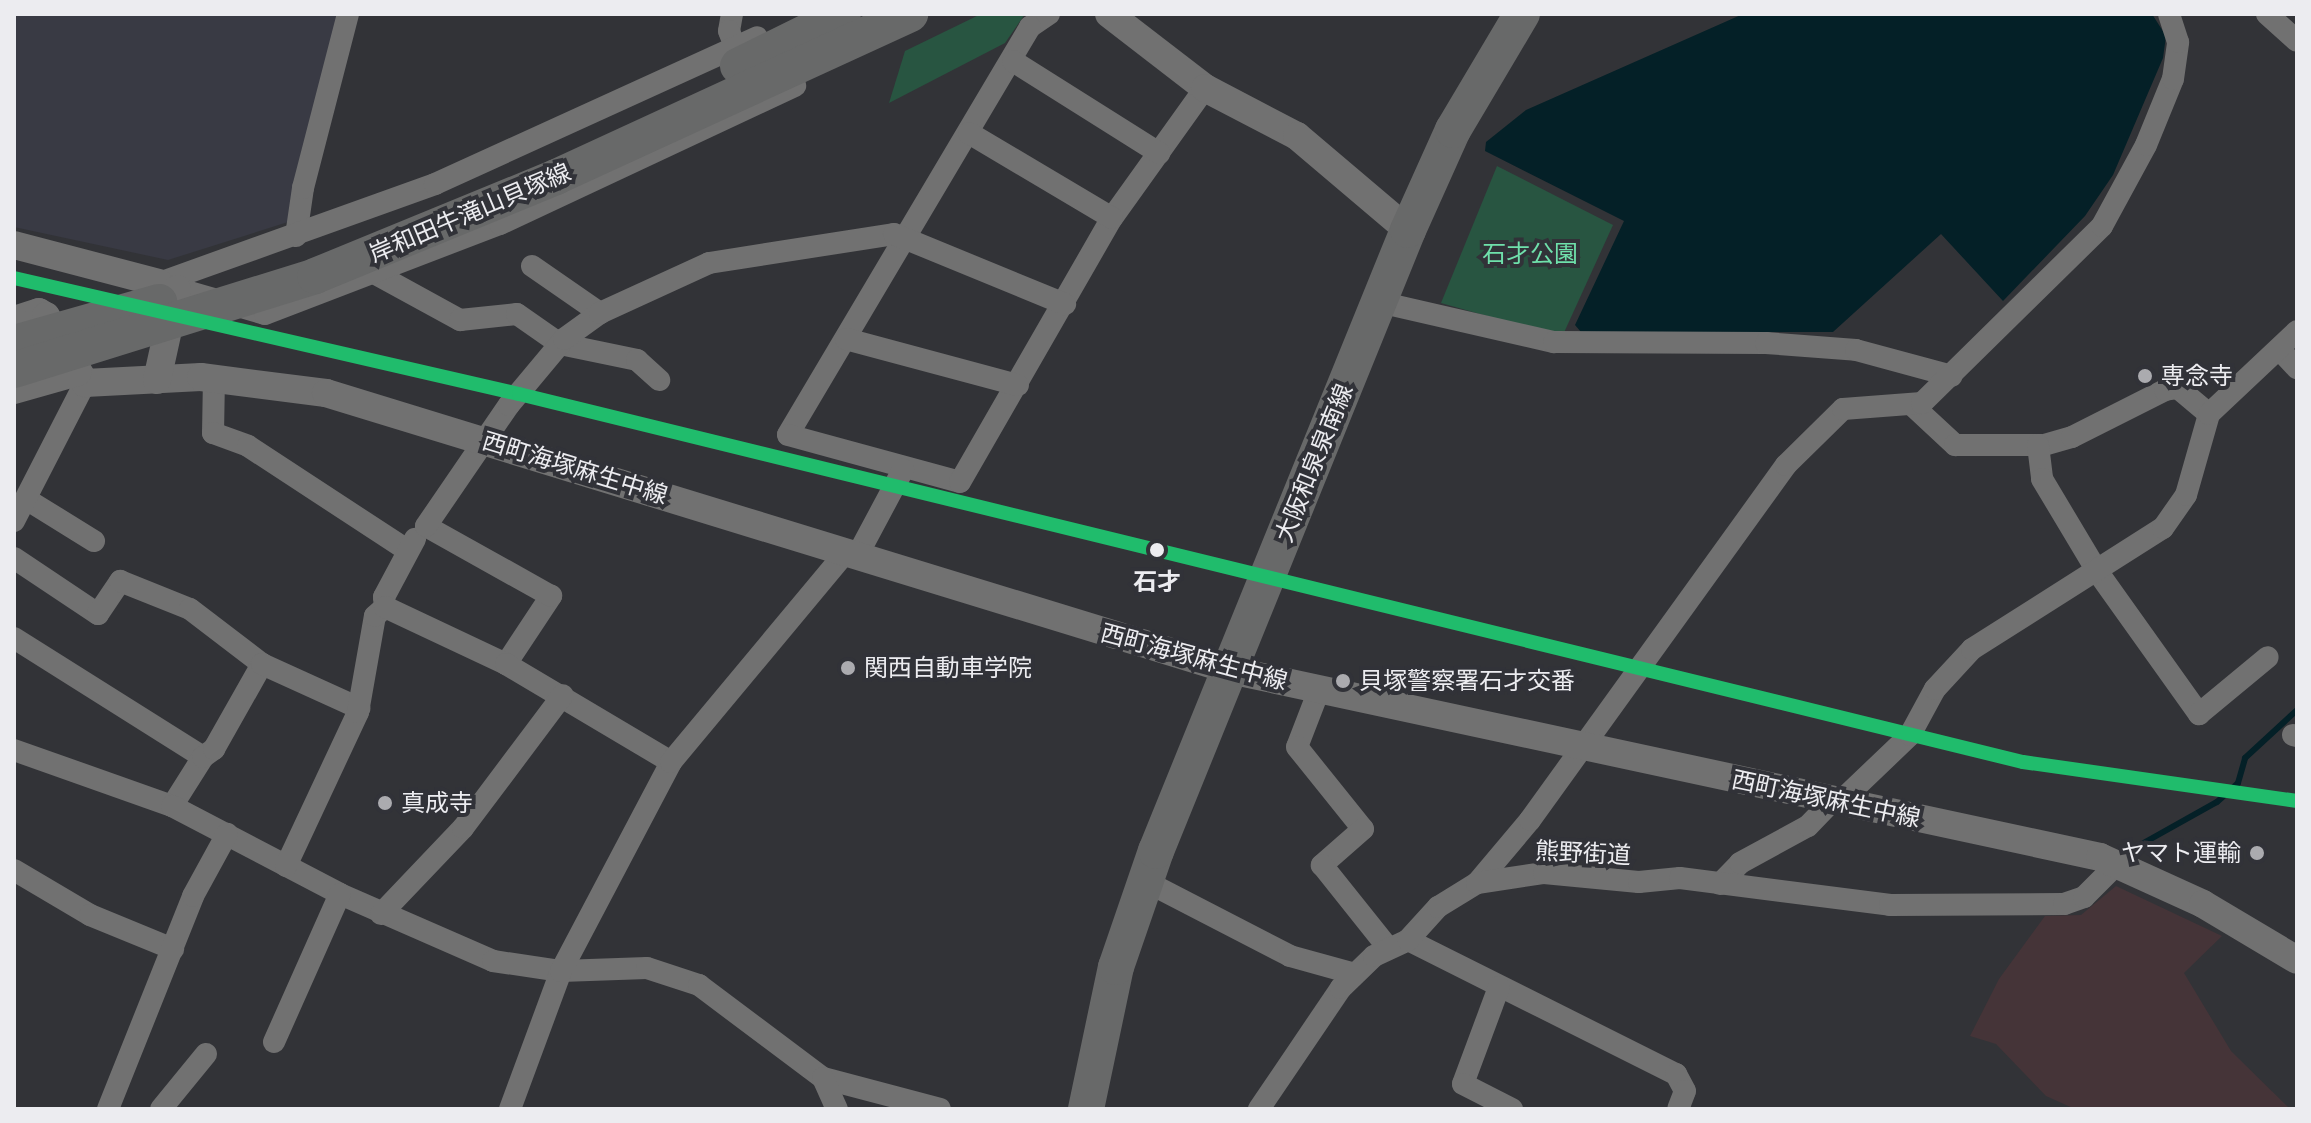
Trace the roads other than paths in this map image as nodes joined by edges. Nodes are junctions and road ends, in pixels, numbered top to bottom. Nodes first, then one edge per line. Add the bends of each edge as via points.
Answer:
1 (348, 14) edge
2 (732, 14) edge
3 (910, 14) edge
4 (922, 14) edge
5 (1049, 14) edge
6 (1109, 14) edge
7 (1522, 14) edge
8 (2169, 14) edge
9 (2267, 14) edge
10 (833, 20) edge
11 (2297, 41) edge
12 (735, 47) junction
13 (1013, 61) junction
14 (1205, 88) junction
15 (969, 133) junction
16 (1159, 153) junction
17 (552, 166) junction
18 (1112, 218) junction
19 (1408, 230) junction
20 (907, 236) junction
21 (290, 238) junction
22 (14, 245) edge
23 (532, 266) dead end
24 (376, 274) junction
25 (168, 286) junction
26 (305, 299) junction
27 (1379, 302) junction
28 (1065, 304) junction
29 (600, 313) junction
30 (14, 320) edge
31 (2297, 331) edge
32 (846, 339) junction
33 (14, 343) edge
34 (560, 344) junction
35 (2280, 350) junction
36 (2297, 368) edge
37 (14, 370) edge
38 (1952, 376) junction
39 (214, 377) junction
40 (81, 378) junction
41 (157, 380) junction
42 (659, 380) dead end
43 (1018, 385) junction
44 (14, 390) edge
45 (1912, 405) junction
46 (2209, 414) junction
47 (486, 440) junction
48 (2038, 445) junction
49 (903, 470) junction
50 (26, 499) junction
51 (14, 521) edge
52 (426, 526) junction
53 (94, 541) dead end
54 (407, 550) junction
55 (851, 554) junction
56 (14, 558) edge
57 (2097, 571) junction
58 (385, 607) junction
59 (14, 638) edge
60 (2268, 657) dead end
61 (262, 664) junction
62 (506, 664) junction
63 (1230, 670) junction
64 (1319, 690) junction
65 (563, 695) junction
66 (359, 708) junction
67 (1578, 747) junction
68 (15, 755) edge
69 (203, 757) junction
70 (671, 762) junction
71 (1837, 800) junction
72 (172, 806) junction
73 (227, 834) junction
74 (2117, 864) junction
75 (286, 866) junction
76 (14, 870) edge
77 (1145, 881) junction
78 (1477, 883) junction
79 (1720, 884) junction
80 (340, 894) junction
81 (381, 914) junction
82 (1398, 944) junction
83 (173, 949) junction
84 (2297, 960) edge
85 (561, 971) junction
86 (1355, 974) junction
87 (1499, 987) junction
88 (274, 1042) dead end
89 (206, 1054) dead end
90 (823, 1078) junction
91 (108, 1109) edge
92 (161, 1109) edge
93 (510, 1109) edge
94 (837, 1109) edge
95 (940, 1109) edge
96 (1086, 1109) edge
97 (1259, 1109) edge
98 (1512, 1109) edge
99 (1678, 1109) edge

1 - 21 street
2 - 12 street via 729,31
3 - 17 main road, 岸和田牛滝山貝塚線
4 - 24 street via 793,87 658,152
5 - 13 street via 1030,27
6 - 14 street
7 - 19 main road, 大阪和泉泉南線 via 1453,130
8 - 38 street via 2178,42 2173,79 2146,145 2102,226
9 - 11 street
10 - 12 street via 790,22
10 - 17 main road, 岸和田牛滝山貝塚線
12 - 21 street via 435,184
13 - 15 street
13 - 16 street
14 - 16 street
14 - 19 street via 1297,136
15 - 18 street
15 - 20 street
16 - 18 street
17 - 33 main road, 岸和田牛滝山貝塚線, bridge via 264,268
17 - 37 main road, 岸和田牛滝山貝塚線, bridge via 315,276
18 - 28 street
19 - 27 main road, 大阪和泉泉南線
20 - 28 street
20 - 29 street via 709,263
20 - 32 street
21 - 25 street
21 - 26 street
22 - 25 street
23 - 29 street
24 - 26 street
24 - 34 street via 460,320 517,314
25 - 26 street via 265,314
25 - 41 street
27 - 38 street via 1554,342 1781,344 1856,350
27 - 63 main road, 大阪和泉泉南線
28 - 43 street
29 - 34 street
30 - 40 street via 39,312 46,316
31 - 35 street
32 - 43 street
32 - 49 street via 788,435
34 - 42 street
34 - 47 street
35 - 36 street
35 - 46 street
38 - 45 street via 1922,403
39 - 41 street, 西町海塚麻生中線
39 - 47 street, 西町海塚麻生中線 via 326,393
39 - 54 street via 213,433 248,446
40 - 41 street, 西町海塚麻生中線
40 - 44 street, 西町海塚麻生中線
40 - 50 street
43 - 49 street via 960,482
45 - 48 street via 1955,445
45 - 67 street via 1843,409 1786,465
46 - 48 street via 2178,388 2165,390 2072,437
46 - 57 street via 2178,510 2149,541
47 - 52 street
47 - 55 street, 西町海塚麻生中線
48 - 57 street via 2042,479
49 - 55 street
50 - 51 street
50 - 53 street
52 - 54 street
52 - 62 street via 551,596
54 - 58 street via 384,597
55 - 63 street, 西町海塚麻生中線
55 - 70 street
56 - 61 street via 98,614 120,581 190,609
57 - 60 street via 2199,714
57 - 71 street via 1972,649 1935,689 1910,735
58 - 62 street
58 - 66 street via 375,616
59 - 69 street
61 - 66 street
61 - 69 street via 214,749
62 - 65 street
63 - 64 street, 西町海塚麻生中線
63 - 77 main road, 大阪和泉泉南線
64 - 67 street, 西町海塚麻生中線
64 - 82 street via 1297,747 1363,829 1322,865
65 - 70 street
65 - 81 street via 463,828
66 - 75 street
67 - 71 street, 西町海塚麻生中線
67 - 78 street via 1530,820
68 - 72 street
69 - 72 street
70 - 85 street
71 - 74 street, 西町海塚麻生中線
71 - 79 street via 1808,826 1740,863
72 - 73 street
73 - 75 street
73 - 83 street via 193,896
74 - 79 street, 熊野街道 via 2084,897 2064,904 1890,905
74 - 84 street, 西町海塚麻生中線 via 2203,904
75 - 80 street
76 - 83 street via 90,915
77 - 86 street via 1290,956
77 - 96 main road, 大阪和泉泉南線 via 1105,1007
78 - 79 street, 熊野街道 via 1544,873
78 - 82 street, 熊野街道 via 1438,907
80 - 81 street
80 - 88 street
81 - 85 street via 493,961
82 - 86 street, 熊野街道
82 - 87 street
83 - 91 street
85 - 90 street via 647,968 699,985
85 - 93 street
86 - 97 street, 熊野街道 via 1299,1045
87 - 98 street via 1463,1084
87 - 99 street via 1676,1074 1685,1091
89 - 92 street
90 - 94 street
90 - 95 street

